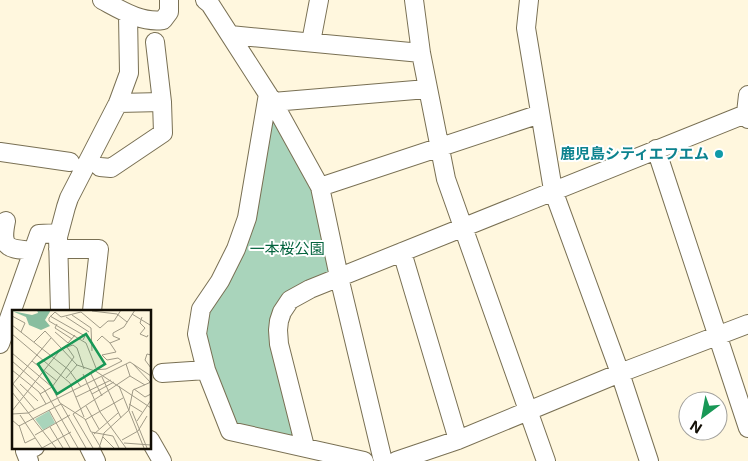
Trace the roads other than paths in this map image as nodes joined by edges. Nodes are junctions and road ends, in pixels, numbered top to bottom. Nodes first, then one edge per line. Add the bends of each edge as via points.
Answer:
1 (102, 0) edge
2 (169, 0) edge
3 (205, 0) edge
4 (222, 0) edge
5 (319, 0) edge
6 (414, 0) edge
7 (529, 0) edge
8 (128, 15) junction
9 (219, 18) junction
10 (230, 34) junction
11 (155, 42) dead end
12 (311, 42) junction
13 (421, 54) junction
14 (428, 89) junction
15 (270, 98) junction
16 (162, 102) junction
17 (118, 104) junction
18 (748, 110) edge
19 (540, 114) junction
20 (439, 147) junction
21 (656, 150) junction
22 (0, 152) edge
23 (70, 162) dead end
24 (100, 167) dead end
25 (320, 187) junction
26 (553, 190) junction
27 (6, 221) dead end
28 (463, 226) junction
29 (59, 241) junction
30 (33, 251) junction
31 (402, 252) junction
32 (339, 277) junction
33 (12, 310) edge
34 (12, 310) edge
35 (60, 310) edge
36 (92, 310) edge
37 (748, 324) edge
38 (718, 336) junction
39 (0, 344) edge
40 (206, 370) junction
41 (162, 373) dead end
42 (620, 373) junction
43 (529, 410) junction
44 (748, 428) edge
45 (458, 440) junction
46 (151, 442) edge
47 (305, 447) junction
48 (32, 448) edge
49 (90, 448) edge
50 (326, 457) edge
51 (29, 461) edge
52 (96, 461) edge
53 (162, 461) edge
54 (364, 461) edge
55 (383, 461) edge
56 (396, 461) edge
57 (546, 461) edge
58 (649, 461) edge

1 - 8 street
2 - 8 street via 169,12 164,20 154,22
3 - 9 street
4 - 9 street
5 - 12 street
6 - 13 street
7 - 19 street via 526,28
8 - 17 street via 129,73
9 - 10 street
10 - 12 street
10 - 15 street
11 - 16 street
12 - 13 street
13 - 14 street
14 - 15 street
14 - 20 street
15 - 25 street
15 - 40 street via 247,218 220,281 201,309 196,334
16 - 17 street
16 - 24 street via 162,133 111,168
17 - 29 street via 69,198
18 - 21 street
19 - 20 street
19 - 26 street
20 - 25 street
20 - 28 street via 446,179
21 - 26 street
21 - 38 street
22 - 23 street
25 - 32 street
26 - 28 street
26 - 42 street
27 - 30 street via 1,241 3,246
28 - 31 street
28 - 43 street
29 - 30 street via 39,234
29 - 35 street
29 - 36 street via 99,249
30 - 34 street
31 - 32 street
31 - 45 street
32 - 47 street via 299,293 290,300 279,321 279,344
32 - 55 street
33 - 39 street
37 - 38 street
38 - 42 street
38 - 44 street
40 - 41 street
40 - 47 street via 230,432
42 - 43 street
42 - 58 street
43 - 45 street
43 - 57 street
45 - 56 street
46 - 53 street
47 - 50 street
48 - 51 street via 25,452
49 - 52 street
50 - 54 street

